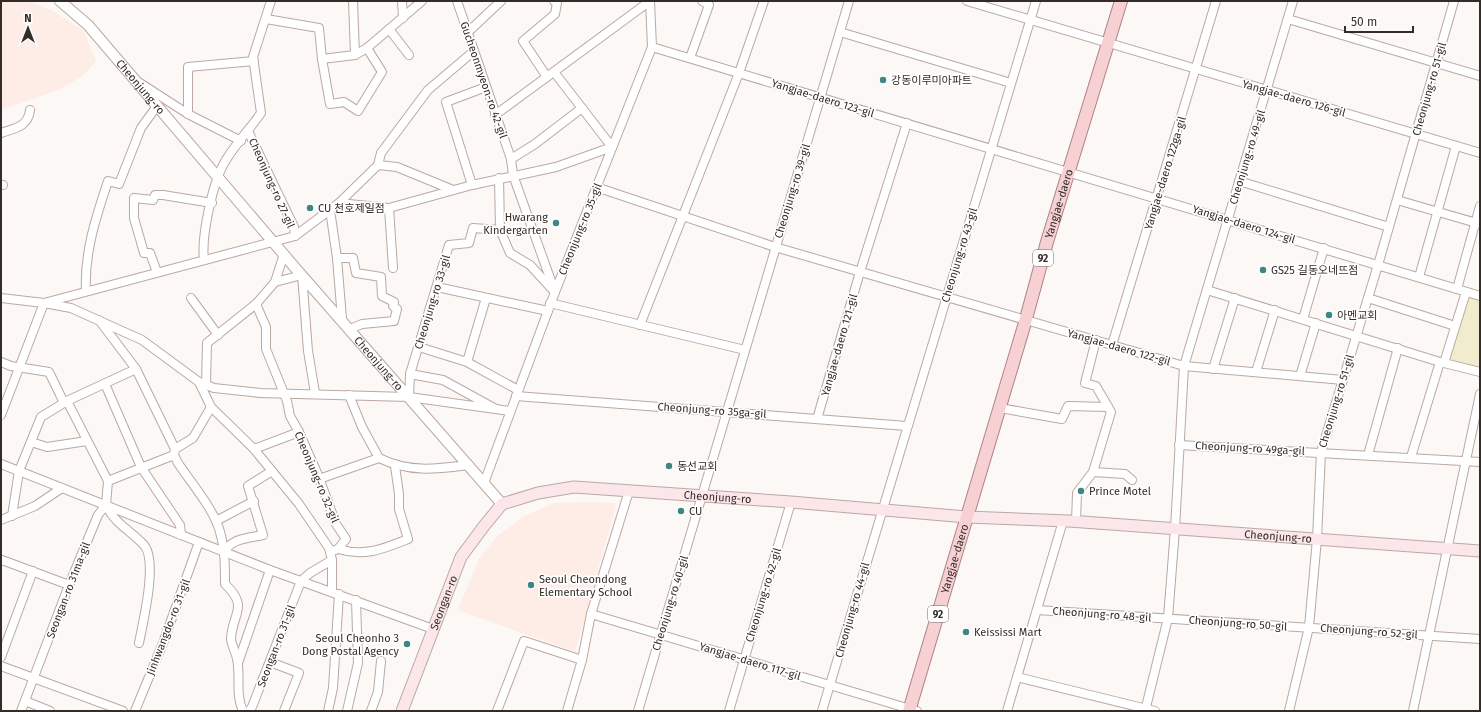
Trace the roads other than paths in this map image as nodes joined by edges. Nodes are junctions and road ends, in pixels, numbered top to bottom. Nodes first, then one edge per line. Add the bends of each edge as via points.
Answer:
1 (60, 1) edge
2 (271, 1) edge
3 (354, 1) edge
4 (402, 1) edge
5 (422, 1) edge
6 (457, 1) edge
7 (501, 1) edge
8 (554, 1) edge
9 (650, 1) edge
10 (702, 1) edge
11 (764, 1) edge
12 (849, 1) edge
13 (967, 1) edge
14 (1036, 1) edge
15 (1121, 1) edge
16 (1216, 1) edge
17 (1293, 1) edge
18 (1454, 1) edge
19 (991, 4) edge
20 (266, 18) junction
21 (403, 18) junction
22 (1288, 19) junction
23 (1030, 20) junction
24 (389, 29) junction
25 (468, 32) junction
26 (840, 32) junction
27 (1108, 43) junction
28 (652, 47) junction
29 (366, 48) junction
30 (474, 51) junction
31 (355, 55) junction
32 (409, 56) dead end
33 (690, 58) junction
34 (322, 59) junction
35 (254, 61) junction
36 (1436, 63) junction
37 (1197, 69) junction
38 (739, 73) junction
39 (550, 74) junction
40 (1480, 76) edge
41 (136, 81) junction
42 (1011, 82) junction
43 (486, 87) junction
44 (1267, 90) junction
45 (821, 97) junction
46 (157, 106) junction
47 (582, 108) junction
48 (30, 110) dead end
49 (188, 114) junction
50 (495, 115) junction
51 (908, 123) junction
52 (248, 131) junction
53 (1, 133) edge
54 (1415, 134) junction
55 (241, 140) junction
56 (1456, 146) junction
57 (612, 147) junction
58 (991, 149) junction
59 (1480, 153) edge
60 (511, 159) junction
61 (378, 165) junction
62 (1068, 173) junction
63 (513, 175) junction
64 (218, 177) junction
65 (499, 178) junction
66 (1239, 181) junction
67 (472, 184) junction
68 (596, 187) junction
69 (453, 190) junction
70 (1158, 199) junction
71 (1397, 200) junction
72 (212, 203) junction
73 (339, 204) junction
74 (1480, 206) edge
75 (389, 208) junction
76 (330, 210) junction
77 (1437, 212) junction
78 (684, 216) junction
79 (1228, 219) junction
80 (1478, 223) edge
81 (1389, 227) junction
82 (500, 230) junction
83 (294, 236) junction
84 (274, 242) junction
85 (775, 247) junction
86 (1324, 248) junction
87 (284, 254) junction
88 (337, 258) junction
89 (204, 260) junction
90 (1378, 265) junction
91 (393, 268) dead end
92 (157, 272) junction
93 (860, 272) junction
94 (302, 275) junction
95 (1419, 277) junction
96 (275, 282) junction
97 (437, 287) junction
98 (1457, 289) junction
99 (1207, 290) junction
100 (86, 291) junction
101 (555, 292) junction
102 (1466, 292) junction
103 (1480, 296) edge
104 (946, 297) junction
105 (1, 298) edge
106 (191, 298) dead end
107 (486, 298) junction
108 (1235, 298) junction
109 (1368, 298) junction
110 (44, 303) junction
111 (256, 304) junction
112 (549, 307) junction
113 (1275, 310) junction
114 (342, 319) junction
115 (1303, 319) junction
116 (99, 320) junction
117 (1026, 320) junction
118 (1316, 323) junction
119 (640, 325) junction
120 (1455, 326) junction
121 (350, 329) junction
122 (218, 335) junction
123 (1357, 335) junction
124 (1096, 340) junction
125 (1112, 345) junction
126 (419, 347) junction
127 (1398, 348) junction
128 (745, 350) junction
129 (1, 362) edge
130 (467, 362) junction
131 (1442, 363) junction
132 (1184, 366) junction
133 (19, 367) junction
134 (136, 369) junction
135 (1213, 369) junction
136 (1256, 372) junction
137 (1480, 372) edge
138 (410, 374) junction
139 (1300, 376) junction
140 (1343, 380) junction
141 (203, 383) junction
142 (105, 384) junction
143 (283, 393) junction
144 (517, 393) junction
145 (315, 394) junction
146 (1480, 394) edge
147 (349, 395) junction
148 (409, 397) junction
149 (65, 402) junction
150 (211, 407) junction
151 (1108, 407) junction
152 (1000, 408) junction
153 (498, 410) junction
154 (510, 411) junction
155 (727, 412) junction
156 (1, 415) edge
157 (817, 419) junction
158 (907, 426) junction
159 (299, 432) junction
160 (87, 441) junction
161 (31, 442) junction
162 (1180, 445) junction
163 (254, 449) junction
164 (175, 452) junction
165 (1321, 452) junction
166 (1368, 455) junction
167 (379, 458) junction
168 (1411, 458) junction
169 (1466, 461) junction
170 (1480, 462) edge
171 (1, 464) edge
172 (469, 465) junction
173 (395, 466) junction
174 (141, 467) junction
175 (272, 470) junction
176 (19, 471) junction
177 (1092, 472) junction
178 (319, 479) junction
179 (1132, 480) dead end
180 (108, 481) junction
181 (484, 483) junction
182 (62, 488) junction
183 (629, 490) junction
184 (702, 496) junction
185 (254, 501) junction
186 (791, 502) junction
187 (502, 504) junction
188 (106, 505) junction
189 (882, 510) junction
190 (12, 516) junction
191 (967, 517) junction
192 (1, 520) edge
193 (216, 521) junction
194 (1063, 521) junction
195 (1076, 522) junction
196 (1175, 529) junction
197 (181, 535) junction
198 (1317, 539) junction
199 (199, 542) junction
200 (1448, 548) junction
201 (1480, 551) edge
202 (224, 552) junction
203 (333, 554) junction
204 (1, 561) edge
205 (270, 570) junction
206 (33, 572) junction
207 (301, 581) junction
208 (69, 585) junction
209 (336, 593) junction
210 (356, 600) junction
211 (1037, 610) junction
212 (591, 614) junction
213 (1168, 618) junction
214 (1309, 627) junction
215 (434, 628) junction
216 (661, 634) junction
217 (1429, 636) junction
218 (1480, 639) edge
219 (139, 642) dead end
220 (1, 657) edge
221 (582, 660) junction
222 (744, 660) junction
223 (381, 661) dead end
224 (270, 662) junction
225 (238, 663) junction
226 (1, 666) edge
227 (1017, 677) junction
228 (34, 678) junction
229 (830, 686) junction
230 (25, 701) junction
231 (404, 710) edge
232 (912, 710) edge
233 (1145, 710) edge
234 (21, 711) edge
235 (50, 711) edge
236 (123, 711) edge
237 (135, 711) edge
238 (243, 711) edge
239 (249, 711) edge
240 (284, 711) edge
241 (328, 711) edge
242 (347, 711) edge
243 (371, 711) edge
244 (498, 711) edge
245 (567, 711) edge
246 (638, 711) edge
247 (729, 711) edge
248 (822, 711) edge
249 (1007, 711) edge
250 (1155, 711) edge
251 (1289, 711) edge
252 (1413, 711) edge

1 - 41 street, Cheonjung-ro via 88,25
2 - 20 street, Cheonjung-ro 27-gil
3 - 31 street
4 - 21 street
5 - 21 street
6 - 25 street, Gucheonmyeon-ro 42-gil
7 - 25 street
8 - 39 street via 557,3 555,14 523,41
9 - 28 street, Cheonjung-ro 35-gil
9 - 39 street
10 - 33 street via 709,5
11 - 38 street
12 - 26 street, Cheonjung-ro 39-gil
13 - 19 street, Yangjae-daero 126-gil
14 - 23 street, Cheonjung-ro 43-gil
15 - 27 main road, Yangjae-daero / 92
16 - 37 street, Yangjae-daero 122ga-gil
17 - 22 street, Cheonjung-ro 49-gil
18 - 36 street, Cheonjung-ro 51-gil
19 - 23 street, Yangjae-daero 126-gil
20 - 34 street via 319,28
20 - 35 street, Cheonjung-ro 27-gil via 253,57
21 - 24 street
22 - 36 street
22 - 44 street, Cheonjung-ro 49-gil
23 - 27 street, Yangjae-daero 126-gil
23 - 42 street, Cheonjung-ro 43-gil
24 - 29 street
24 - 32 street
25 - 30 street, Gucheonmyeon-ro 42-gil
26 - 42 street
26 - 45 street, Cheonjung-ro 39-gil
27 - 37 street, Yangjae-daero 126-gil
27 - 62 main road, Yangjae-daero / 92
28 - 33 street, Yangjae-daero 123-gil
28 - 57 street, Cheonjung-ro 35-gil
29 - 31 street
29 - 34 street via 382,72 358,111 344,102 330,104
30 - 43 street, Gucheonmyeon-ro 42-gil
30 - 61 street via 428,90 381,153
31 - 34 street
33 - 38 street, Yangjae-daero 123-gil
35 - 49 street via 188,67
35 - 52 street, Cheonjung-ro 27-gil via 261,113
36 - 40 street
36 - 54 street, Cheonjung-ro 51-gil
37 - 44 street, Yangjae-daero 126-gil
37 - 70 street, Yangjae-daero 122ga-gil
38 - 45 street, Yangjae-daero 123-gil
38 - 78 street
39 - 47 street
39 - 50 street
41 - 46 street, Cheonjung-ro
41 - 49 street, Cheonjung-ro 27-gil
42 - 58 street, Cheonjung-ro 43-gil
43 - 50 street, Gucheonmyeon-ro 42-gil
43 - 67 street via 446,102
44 - 54 street, Yangjae-daero 126-gil
44 - 66 street, Cheonjung-ro 49-gil
45 - 51 street, Yangjae-daero 123-gil
45 - 85 street, Cheonjung-ro 39-gil
46 - 64 street, Cheonjung-ro
46 - 100 street via 141,128 119,184 108,181 93,224
47 - 57 street
47 - 60 street
48 - 53 street via 25,124
49 - 55 street, Cheonjung-ro 27-gil
50 - 60 street, Gucheonmyeon-ro 42-gil
51 - 58 street, Yangjae-daero 123-gil
51 - 93 street
52 - 55 street, Cheonjung-ro 27-gil
52 - 83 street, Cheonjung-ro 27-gil via 294,227
54 - 56 street, Yangjae-daero 126-gil
54 - 71 street, Cheonjung-ro 51-gil
55 - 64 street, Cheonjung-ro 27-gil via 226,160
56 - 59 street, Yangjae-daero 126-gil
56 - 77 street
57 - 63 street via 556,167
57 - 68 street, Cheonjung-ro 35-gil
58 - 62 street, Yangjae-daero 123-gil
58 - 104 street, Cheonjung-ro 43-gil
60 - 63 street, Gucheonmyeon-ro 42-gil
61 - 69 street via 397,167
61 - 73 street
62 - 70 street, Yangjae-daero 124-gil
62 - 117 main road, Yangjae-daero / 92
63 - 65 street
63 - 101 street, Gucheonmyeon-ro 42-gil
64 - 72 street
64 - 84 street, Cheonjung-ro
65 - 67 street
65 - 82 street
66 - 79 street, Cheonjung-ro 49-gil
66 - 81 street
67 - 69 street
68 - 78 street
68 - 101 street, Cheonjung-ro 35-gil
69 - 75 street
70 - 79 street, Yangjae-daero 124-gil
70 - 125 street, Yangjae-daero 122ga-gil
71 - 77 street
71 - 81 street, Cheonjung-ro 51-gil
72 - 89 street via 202,249
72 - 92 street via 163,195 155,195 153,200 134,198 134,218 144,253 150,253
73 - 75 street
73 - 76 street
74 - 80 street
75 - 91 street
76 - 83 street
76 - 88 street
77 - 80 street
77 - 95 street
78 - 85 street
78 - 119 street
79 - 86 street, Yangjae-daero 124-gil
79 - 99 street, Cheonjung-ro 49-gil
80 - 98 street
81 - 90 street, Cheonjung-ro 51-gil
82 - 97 street, Cheonjung-ro 33-gil via 473,228 469,243 449,245
82 - 101 street via 510,253 530,265
83 - 84 street
84 - 87 street, Cheonjung-ro
84 - 89 street
85 - 93 street
85 - 128 street, Cheonjung-ro 39-gil
86 - 90 street, Yangjae-daero 124-gil
86 - 115 street
87 - 94 street, Cheonjung-ro
87 - 96 street
88 - 114 street
88 - 121 street, Cheonjung-ro via 353,258 356,273 381,277 382,296 394,302 393,306 397,309 394,321 362,324
89 - 92 street
90 - 95 street, Yangjae-daero 124-gil
90 - 109 street, Cheonjung-ro 51-gil
92 - 100 street
93 - 104 street
93 - 157 street, Yangjae-daero 121-gil
94 - 96 street
94 - 114 street, Cheonjung-ro
94 - 145 street via 308,351
95 - 98 street, Yangjae-daero 124-gil
96 - 111 street
97 - 107 street
97 - 126 street, Cheonjung-ro 33-gil
98 - 102 street, Yangjae-daero 124-gil
99 - 108 street
99 - 132 street, Cheonjung-ro 49-gil
100 - 110 street
101 - 112 street, Cheonjung-ro 35-gil
102 - 103 street, Yangjae-daero 124-gil
102 - 120 street
104 - 117 street
104 - 158 street, Cheonjung-ro 43-gil
105 - 110 street
106 - 122 street
107 - 112 street
107 - 130 street
108 - 113 street
108 - 135 street
109 - 120 street
109 - 123 street, Cheonjung-ro 51-gil
110 - 116 street via 71,308
110 - 133 street
111 - 122 street
111 - 143 street, Cheonjung-ro 32-gil via 266,327 266,349
112 - 119 street
112 - 144 street, Cheonjung-ro 35-gil
113 - 115 street
113 - 136 street
114 - 121 street, Cheonjung-ro
115 - 118 street
116 - 134 street, Seongan-ro 31-gil
116 - 141 street via 142,340
117 - 124 street, Yangjae-daero 122-gil
117 - 152 main road, Yangjae-daero / 92
118 - 123 street
118 - 139 street
119 - 128 street
120 - 131 street
121 - 148 street, Cheonjung-ro
122 - 141 street via 207,343
123 - 127 street
123 - 140 street, Cheonjung-ro 51-gil
124 - 125 street, Yangjae-daero 122-gil
124 - 151 street via 1085,383 1096,386
125 - 132 street, Yangjae-daero 122-gil
126 - 130 street
126 - 138 street, Cheonjung-ro 33-gil
127 - 131 street
127 - 166 street
128 - 155 street, Cheonjung-ro 39-gil
129 - 133 street
130 - 144 street
131 - 137 street
131 - 168 street
132 - 135 street, Yangjae-daero 122-gil
132 - 162 street, Cheonjung-ro 49-gil
133 - 149 street via 49,372
133 - 156 street
134 - 142 street
134 - 164 street, Seongan-ro 31-gil
135 - 136 street, Yangjae-daero 122-gil
136 - 139 street, Yangjae-daero 122-gil
138 - 148 street, Cheonjung-ro 33-gil
138 - 153 street via 443,380
139 - 140 street, Yangjae-daero 122-gil
140 - 165 street, Cheonjung-ro 51-gil
141 - 143 street via 214,388
141 - 150 street
142 - 149 street
142 - 174 street
143 - 145 street
143 - 159 street, Cheonjung-ro 32-gil via 290,416
144 - 154 street, Cheonjung-ro 35-gil
144 - 155 street, Cheonjung-ro 35ga-gil
145 - 147 street
146 - 169 street
147 - 148 street
147 - 167 street via 362,427
148 - 153 street, Cheonjung-ro
148 - 172 street, Cheonjung-ro
149 - 160 street
149 - 161 street via 41,417
150 - 163 street
150 - 164 street via 193,438
151 - 152 street via 1068,406 1062,419
151 - 177 street via 1111,412
152 - 191 main road, Yangjae-daero / 92
153 - 154 street, Cheonjung-ro
154 - 181 street, Cheonjung-ro 35-gil
155 - 157 street, Cheonjung-ro 35ga-gil
155 - 184 street, Cheonjung-ro 39-gil
157 - 158 street, Cheonjung-ro 35ga-gil
158 - 189 street, Cheonjung-ro 43-gil
159 - 163 street
159 - 178 street, Cheonjung-ro 32-gil
160 - 161 street via 47,447
160 - 180 street
161 - 176 street
162 - 165 street, Cheonjung-ro 49ga-gil
162 - 196 street, Cheonjung-ro 49-gil
163 - 175 street
164 - 174 street
164 - 193 street, Seongan-ro 31-gil
165 - 166 street, Cheonjung-ro 49ga-gil
165 - 198 street, Cheonjung-ro 51-gil
166 - 168 street, Cheonjung-ro 49ga-gil
167 - 173 street
167 - 178 street
168 - 169 street, Cheonjung-ro 49ga-gil
169 - 170 street, Cheonjung-ro 49ga-gil
169 - 200 street
171 - 176 street
172 - 173 street via 415,469
172 - 181 street, Cheonjung-ro
173 - 203 street via 399,509 408,539 370,552
174 - 180 street
174 - 197 street via 180,525
175 - 185 street via 248,486
175 - 203 street
176 - 182 street
176 - 190 street
177 - 179 street via 1125,474
177 - 195 street via 1077,493
178 - 203 street, Cheonjung-ro 32-gil via 336,524 346,539
180 - 188 street
181 - 187 street, Cheonjung-ro
182 - 188 street
182 - 190 street via 35,506
183 - 184 main road, Cheonjung-ro
183 - 187 main road, Cheonjung-ro via 574,487 538,493
183 - 212 street
184 - 186 main road, Cheonjung-ro
184 - 216 street, Cheonjung-ro 40-gil
185 - 193 street
185 - 202 street via 263,535 241,539 228,545
186 - 189 main road, Cheonjung-ro
186 - 222 street, Cheonjung-ro 42-gil
187 - 215 main road, Seongan-ro via 461,557
188 - 197 street
188 - 208 street, Seongan-ro 31ma-gil via 98,515
188 - 219 street via 111,516 145,546 148,554 148,596
189 - 191 main road, Cheonjung-ro
189 - 229 street, Cheonjung-ro 44-gil
190 - 192 street
191 - 194 main road, Cheonjung-ro
191 - 232 main road, Yangjae-daero / 92
193 - 202 street, Seongan-ro 31-gil
194 - 195 main road, Cheonjung-ro
194 - 211 street, Cheonjung-ro 48-gil
195 - 196 main road, Cheonjung-ro
196 - 198 main road, Cheonjung-ro
196 - 213 street
197 - 199 street
198 - 200 main road, Cheonjung-ro
198 - 214 street, Cheonjung-ro 52-gil
199 - 202 street
199 - 237 street, Jinhwangdo-ro 31-gil via 163,643
200 - 201 main road, Cheonjung-ro
200 - 217 street
202 - 205 street
202 - 225 street, Seongan-ro 31-gil via 225,584 236,594 239,606 231,639
203 - 207 street
203 - 209 street
204 - 206 street
205 - 207 street
205 - 225 street, Seongan-ro 31-gil
206 - 208 street
206 - 220 street
207 - 209 street
207 - 224 street, Seongan-ro 31-gil
208 - 228 street, Seongan-ro 31ma-gil
209 - 210 street
209 - 241 street via 333,688
210 - 215 street
210 - 242 street via 358,663
211 - 213 street, Cheonjung-ro 48-gil
211 - 227 street, Cheonjung-ro 48-gil
212 - 216 street, Yangjae-daero 117-gil
212 - 221 street
213 - 214 street, Cheonjung-ro 50-gil
213 - 233 street
214 - 217 street, Cheonjung-ro 52-gil
214 - 251 street, Cheonjung-ro 52-gil
215 - 231 main road, Seongan-ro
216 - 222 street, Yangjae-daero 117-gil
216 - 246 street, Cheonjung-ro 40-gil
217 - 218 street, Cheonjung-ro 52-gil
217 - 252 street
221 - 244 street via 524,641
221 - 245 street
222 - 229 street, Yangjae-daero 117-gil
222 - 247 street, Cheonjung-ro 42-gil
223 - 243 street via 378,692
224 - 239 street, Seongan-ro 31-gil
224 - 240 street via 299,673
225 - 238 street, Seongan-ro 31-gil via 238,701
226 - 228 street
227 - 233 street
227 - 249 street, Cheonjung-ro 48-gil
228 - 230 street, Seongan-ro 31ma-gil
228 - 236 street
229 - 232 street, Yangjae-daero 117-gil
229 - 248 street, Cheonjung-ro 44-gil
230 - 234 street, Seongan-ro 31ma-gil
230 - 235 street
233 - 250 street

